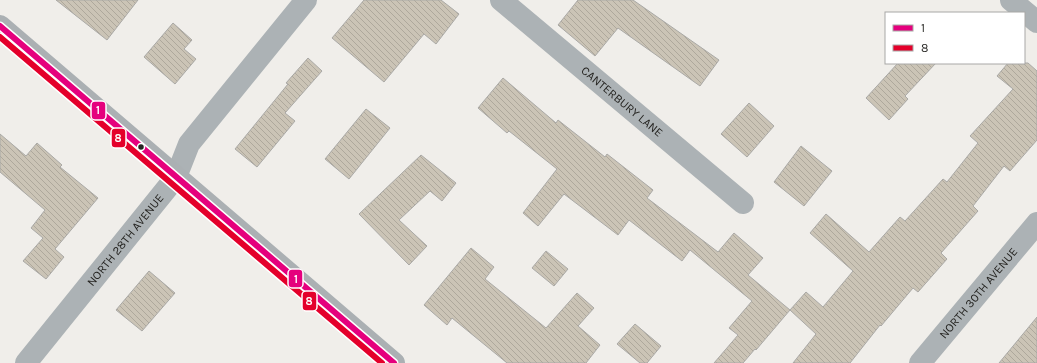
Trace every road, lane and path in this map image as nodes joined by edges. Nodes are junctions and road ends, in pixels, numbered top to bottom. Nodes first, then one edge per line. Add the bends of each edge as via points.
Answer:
1 (306, 0) edge
2 (501, 0) edge
3 (1011, 0) edge
4 (1037, 22) edge
5 (0, 26) edge
6 (176, 177) junction
7 (743, 203) dead end
8 (1037, 223) edge
9 (26, 363) edge
10 (394, 363) edge
11 (920, 363) edge

1 - 6 street, NORTH 28TH AVENUE via 189,144
2 - 7 street, CANTERBURY LANE
3 - 4 street
5 - 6 main road
6 - 9 street, NORTH 28TH AVENUE
6 - 10 main road
8 - 11 street, NORTH 30TH AVENUE

